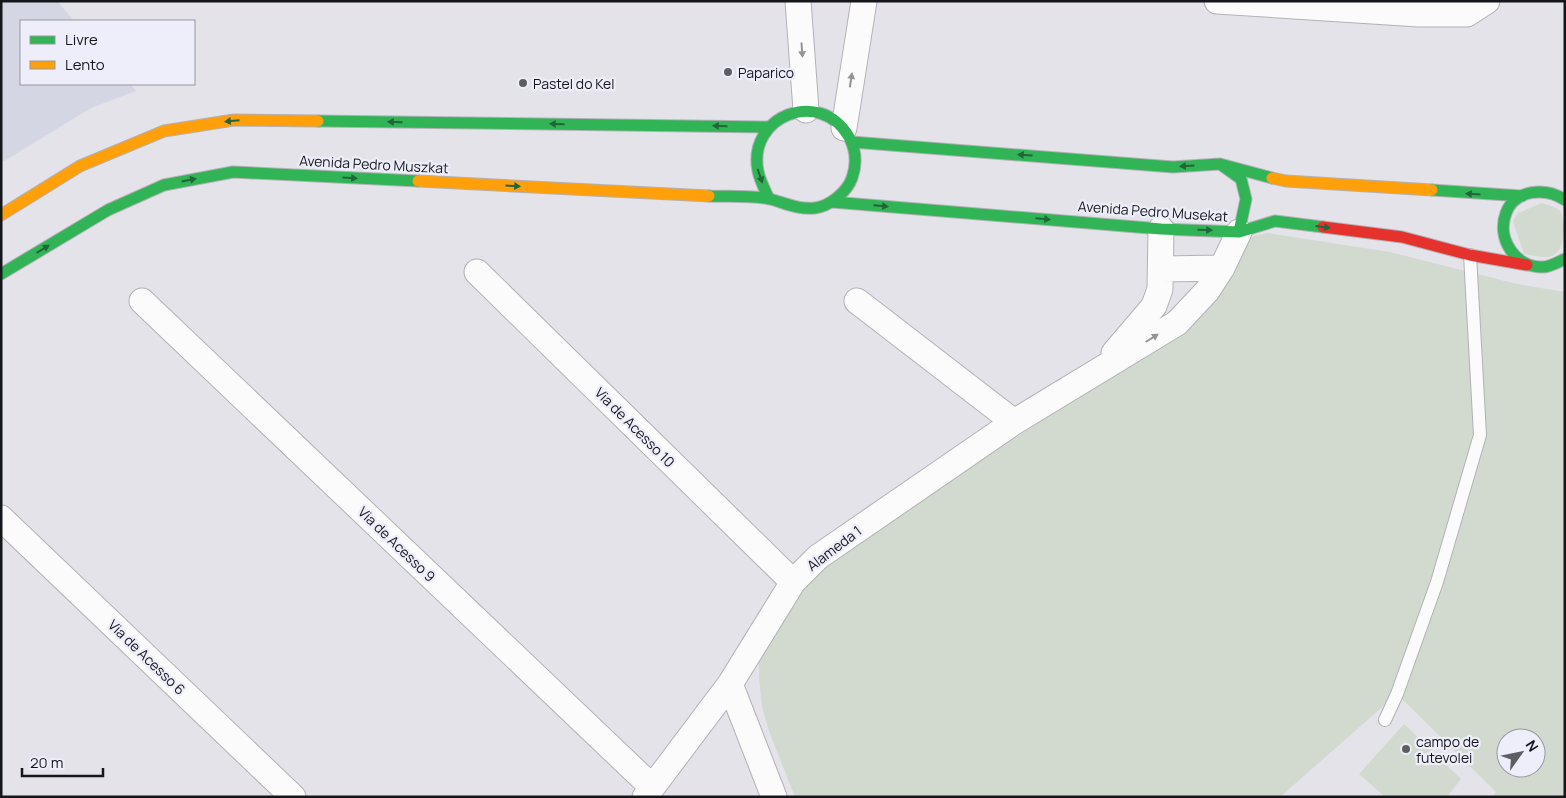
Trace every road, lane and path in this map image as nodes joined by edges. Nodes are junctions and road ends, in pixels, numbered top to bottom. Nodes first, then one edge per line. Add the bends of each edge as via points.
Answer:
1 (798, 1) edge
2 (864, 1) edge
3 (1217, 1) edge
4 (1487, 1) edge
5 (806, 110) junction
6 (768, 127) junction
7 (848, 135) junction
8 (1220, 164) junction
9 (1552, 183) dead end
10 (1539, 191) junction
11 (1522, 196) junction
12 (769, 199) junction
13 (1565, 200) edge
14 (832, 202) junction
15 (1, 215) edge
16 (1161, 229) junction
17 (1239, 232) junction
18 (1470, 255) junction
19 (1551, 267) edge
20 (1222, 268) junction
21 (1162, 270) junction
22 (477, 272) dead end
23 (1, 274) edge
24 (857, 300) dead end
25 (142, 301) dead end
26 (1096, 373) junction
27 (1014, 422) junction
28 (1, 518) edge
29 (792, 582) junction
30 (730, 684) junction
31 (1385, 720) dead end
32 (648, 792) edge
33 (293, 797) edge
34 (774, 797) edge

1 -> 5 street
7 -> 2 street
3 - 4 street via 1466,14
5 - 6 street via 786,115
5 - 7 street via 833,118
6 -> 12 street via 757,153 757,167
6 -> 15 street via 234,120 164,131 80,166
8 -> 7 street via 1173,167
7 - 14 street via 855,168 851,181
11 -> 8 street via 1286,181
8 - 17 street via 1241,179 1246,199
9 - 10 street
10 - 11 street
10 - 13 street
11 - 19 street via 1508,209 1502,231 1510,253 1517,260
12 - 14 street via 806,210
23 -> 12 street, Avenida Pedro Muszkat via 108,210 164,185 233,172
14 -> 16 street, Avenida Pedro Musekat
16 -> 17 street, Avenida Pedro Musekat
16 - 21 street, Alameda 1
17 -> 18 street, Avenida Pedro Musekat via 1275,221 1402,237
17 - 20 street, Alameda 1
18 - 19 street, Avenida Pedro Musekat
18 - 31 lane via 1480,435 1437,582
20 - 21 street
26 -> 20 street, Alameda 1 via 1176,323 1207,291
21 - 26 street, Alameda 1 via 1154,306
22 - 29 street, Via de Acesso 10
24 - 27 street
25 - 32 street, Via de Acesso 9
26 - 27 street, Alameda 1
27 - 29 street, Alameda 1 via 818,557
28 - 33 street, Via de Acesso 6
29 - 30 street, Alameda 1
30 - 32 street, Alameda 1
30 - 34 street

